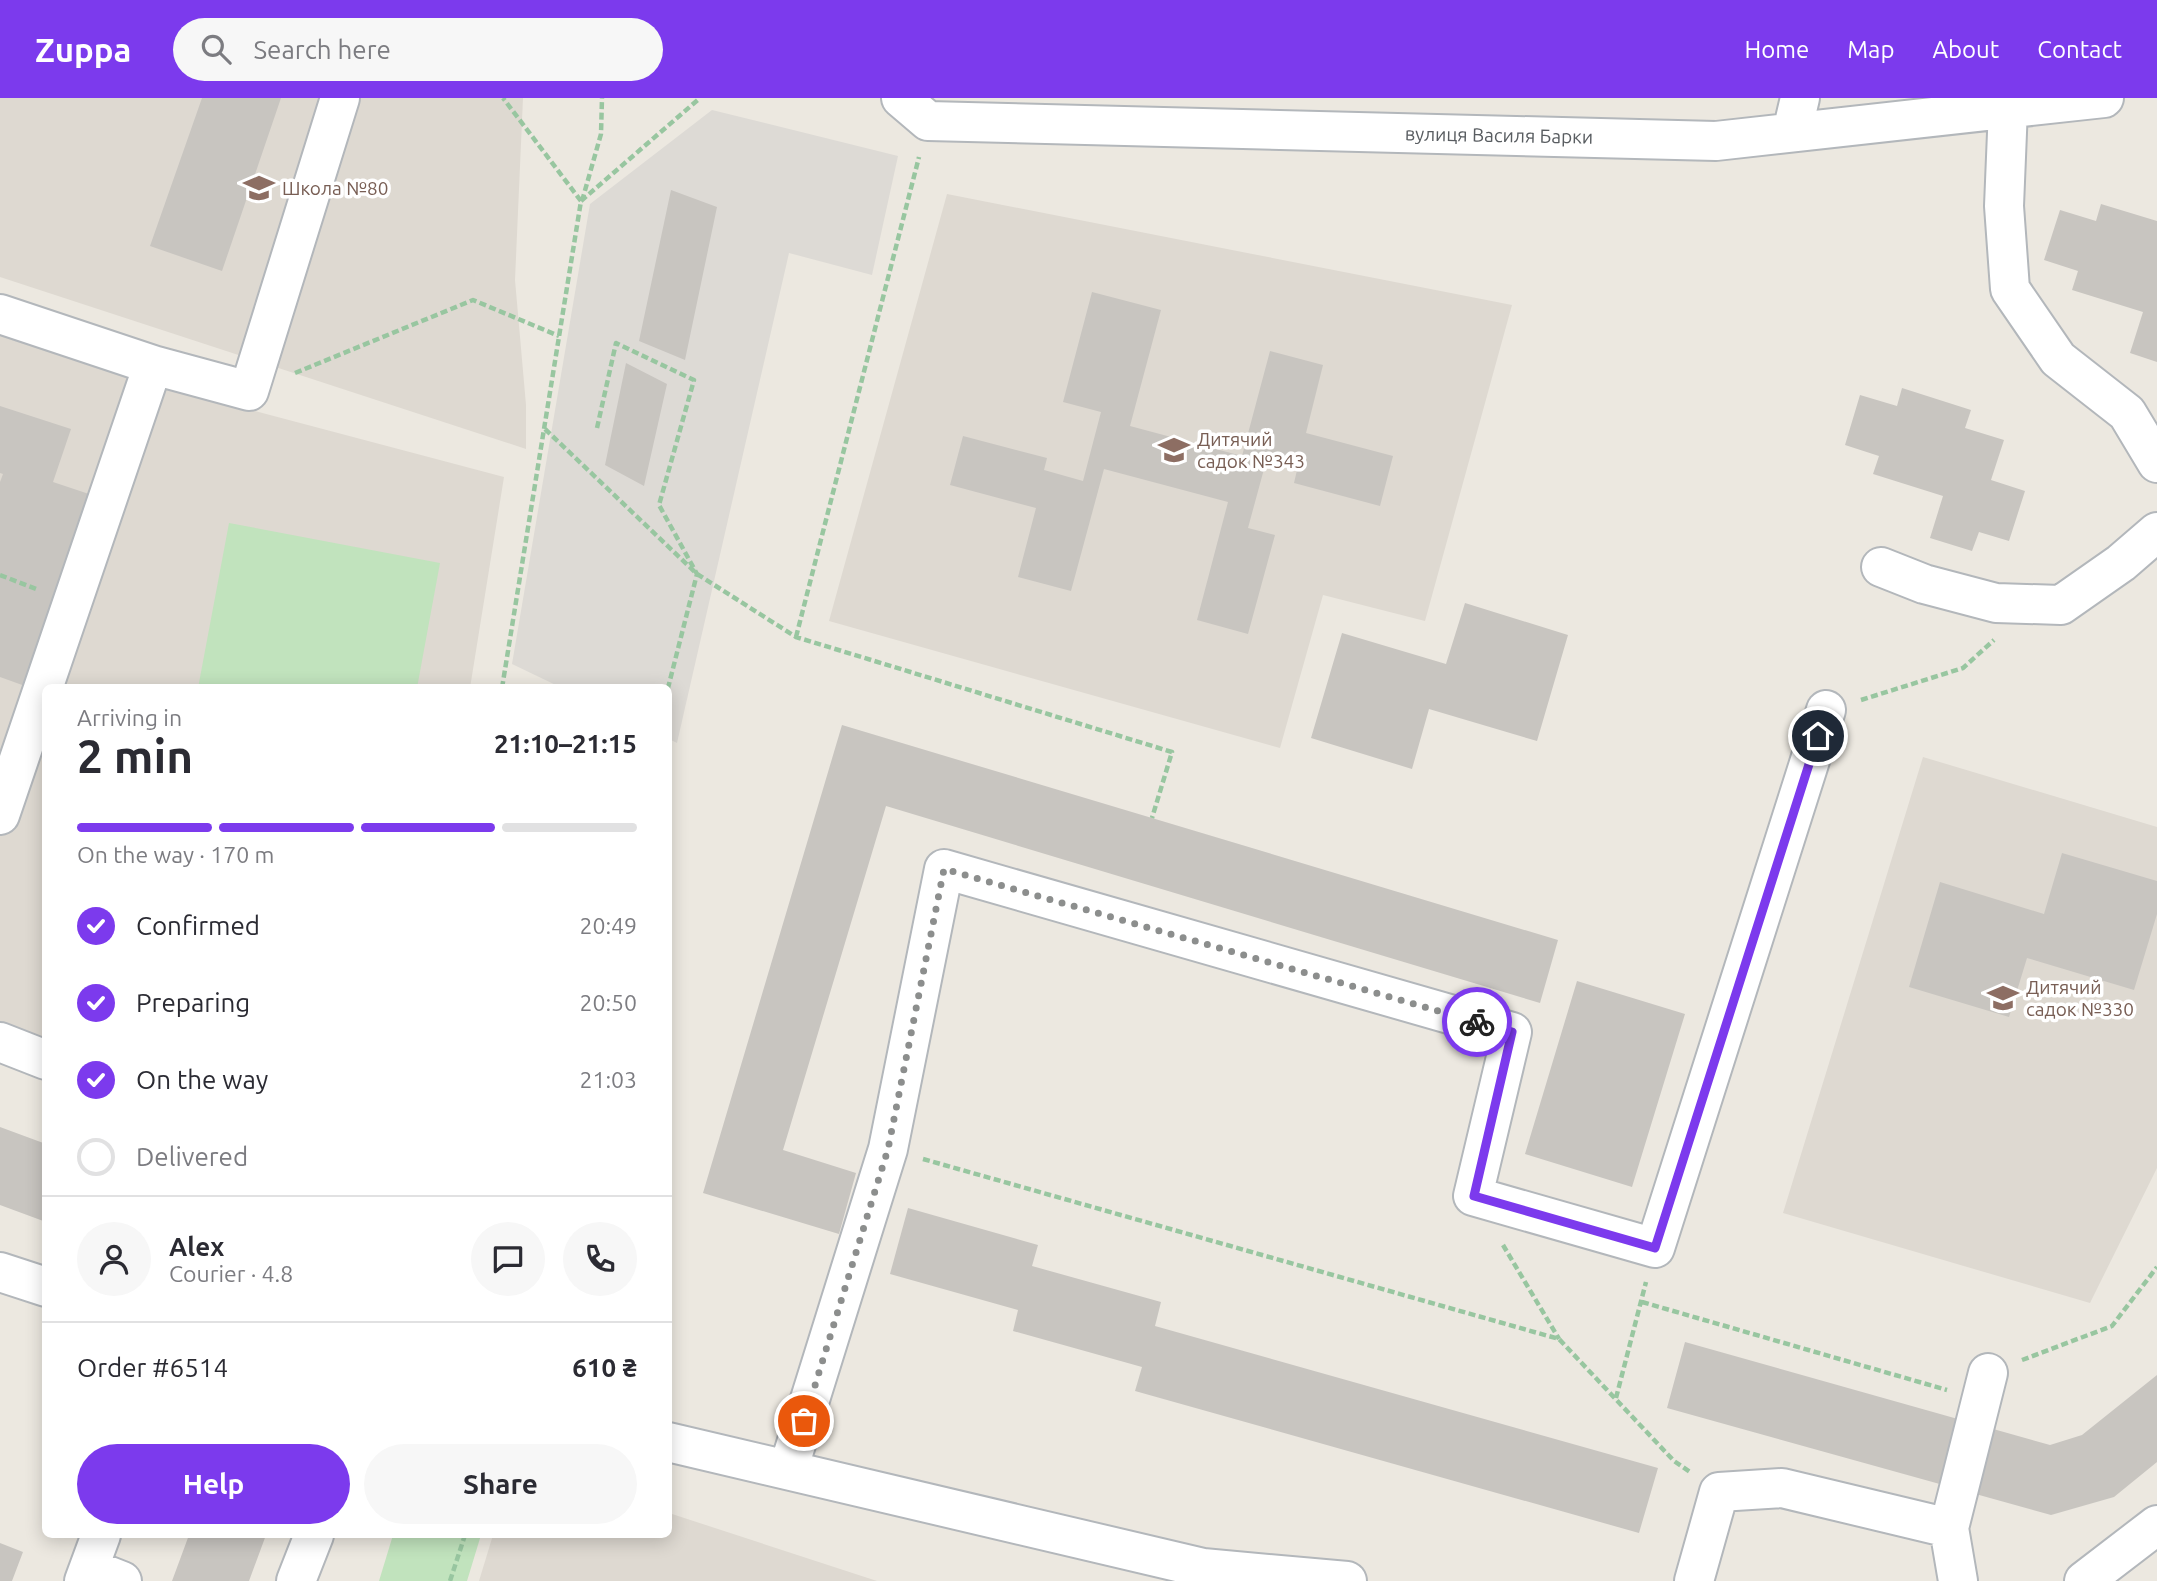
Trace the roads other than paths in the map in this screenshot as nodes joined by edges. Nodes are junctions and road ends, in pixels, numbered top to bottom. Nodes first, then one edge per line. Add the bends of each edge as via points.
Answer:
1 (340, 98) edge
2 (2104, 98) edge
3 (2006, 103) edge
4 (919, 106) edge
5 (1796, 115) edge
6 (0, 314) edge
7 (153, 365) junction
8 (2157, 463) edge
9 (2157, 532) edge
10 (1881, 567) dead end
11 (45, 684) edge
12 (42, 691) edge
13 (1826, 710) road end
14 (0, 815) edge
15 (0, 1042) edge
16 (42, 1058) edge
17 (0, 1272) edge
18 (42, 1286) edge
19 (1985, 1386) road end
20 (672, 1443) edge
21 (788, 1470) junction
22 (2157, 1525) edge
23 (1949, 1528) junction
24 (313, 1538) edge
25 (296, 1581) edge
26 (1347, 1581) edge
27 (1694, 1581) edge
28 (1958, 1581) edge
29 (2084, 1581) edge

1 - 7 lane via 249,391
2 - 3 lane, вулиця Василя Барки
3 - 5 lane, вулиця Василя Барки
3 - 8 lane via 2004,206 2010,289 2058,359 2127,413
4 - 5 lane, вулиця Василя Барки via 1716,141
6 - 7 lane
7 - 11 lane
9 - 10 lane via 2061,605 1996,603
12 - 14 lane
13 - 21 lane via 1655,1248 1474,1196 1512,1032 944,869 888,1149
15 - 16 lane
17 - 18 lane
19 - 23 lane
20 - 21 lane
21 - 26 lane via 1203,1568
22 - 29 lane
23 - 27 lane via 1782,1488 1719,1492
23 - 28 lane
24 - 25 lane

